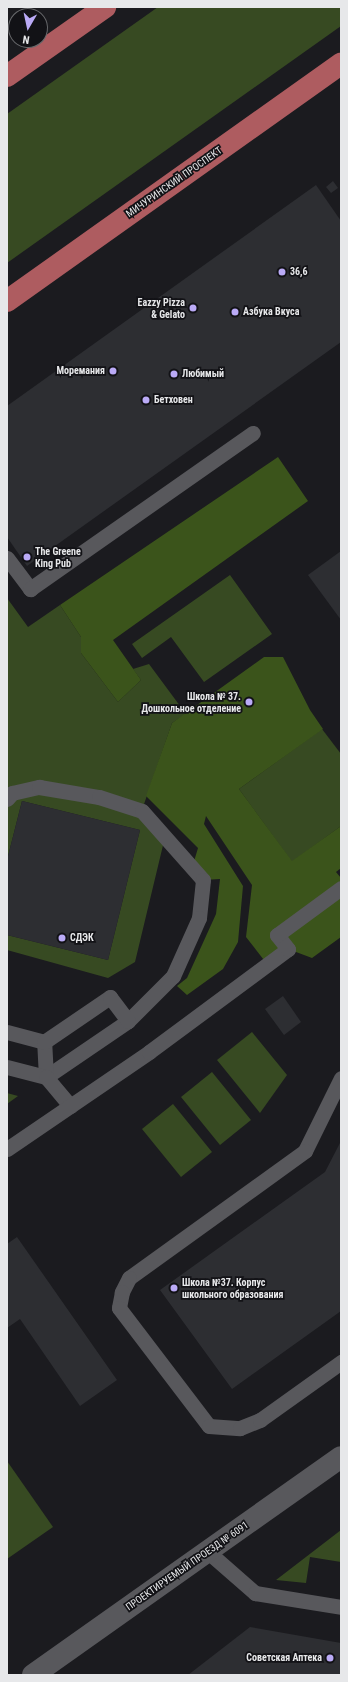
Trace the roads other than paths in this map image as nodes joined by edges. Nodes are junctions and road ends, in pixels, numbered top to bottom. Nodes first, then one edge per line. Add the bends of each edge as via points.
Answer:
1 (105, 7) edge
2 (341, 64) edge
3 (7, 76) edge
4 (7, 301) edge
5 (253, 433) dead end
6 (7, 558) edge
7 (7, 799) edge
8 (341, 888) edge
9 (128, 1021) junction
10 (7, 1032) edge
11 (44, 1042) junction
12 (7, 1067) edge
13 (46, 1077) junction
14 (341, 1078) edge
15 (70, 1106) junction
16 (7, 1149) edge
17 (341, 1362) edge
18 (341, 1457) edge
19 (208, 1551) junction
20 (341, 1607) edge
21 (33, 1675) edge

1 - 3 main road
2 - 4 main road, МИЧУРИНСКИЙ ПРОСПЕКТ
5 - 6 lane via 30,589
7 - 9 lane via 12,793 39,787 99,796 142,811 202,880 199,918 173,976
8 - 15 lane via 277,935 288,949
9 - 11 lane via 110,997
9 - 13 lane
10 - 11 lane
11 - 13 lane
12 - 13 lane
13 - 15 lane
14 - 17 lane via 305,1151 134,1274 122,1292 120,1308 209,1426 240,1428 260,1420
15 - 16 lane
18 - 19 street, ПРОЕКТИРУЕМЫЙ ПРОЕЗД № 6091
19 - 20 lane via 255,1593
19 - 21 street, ПРОЕКТИРУЕМЫЙ ПРОЕЗД № 6091

